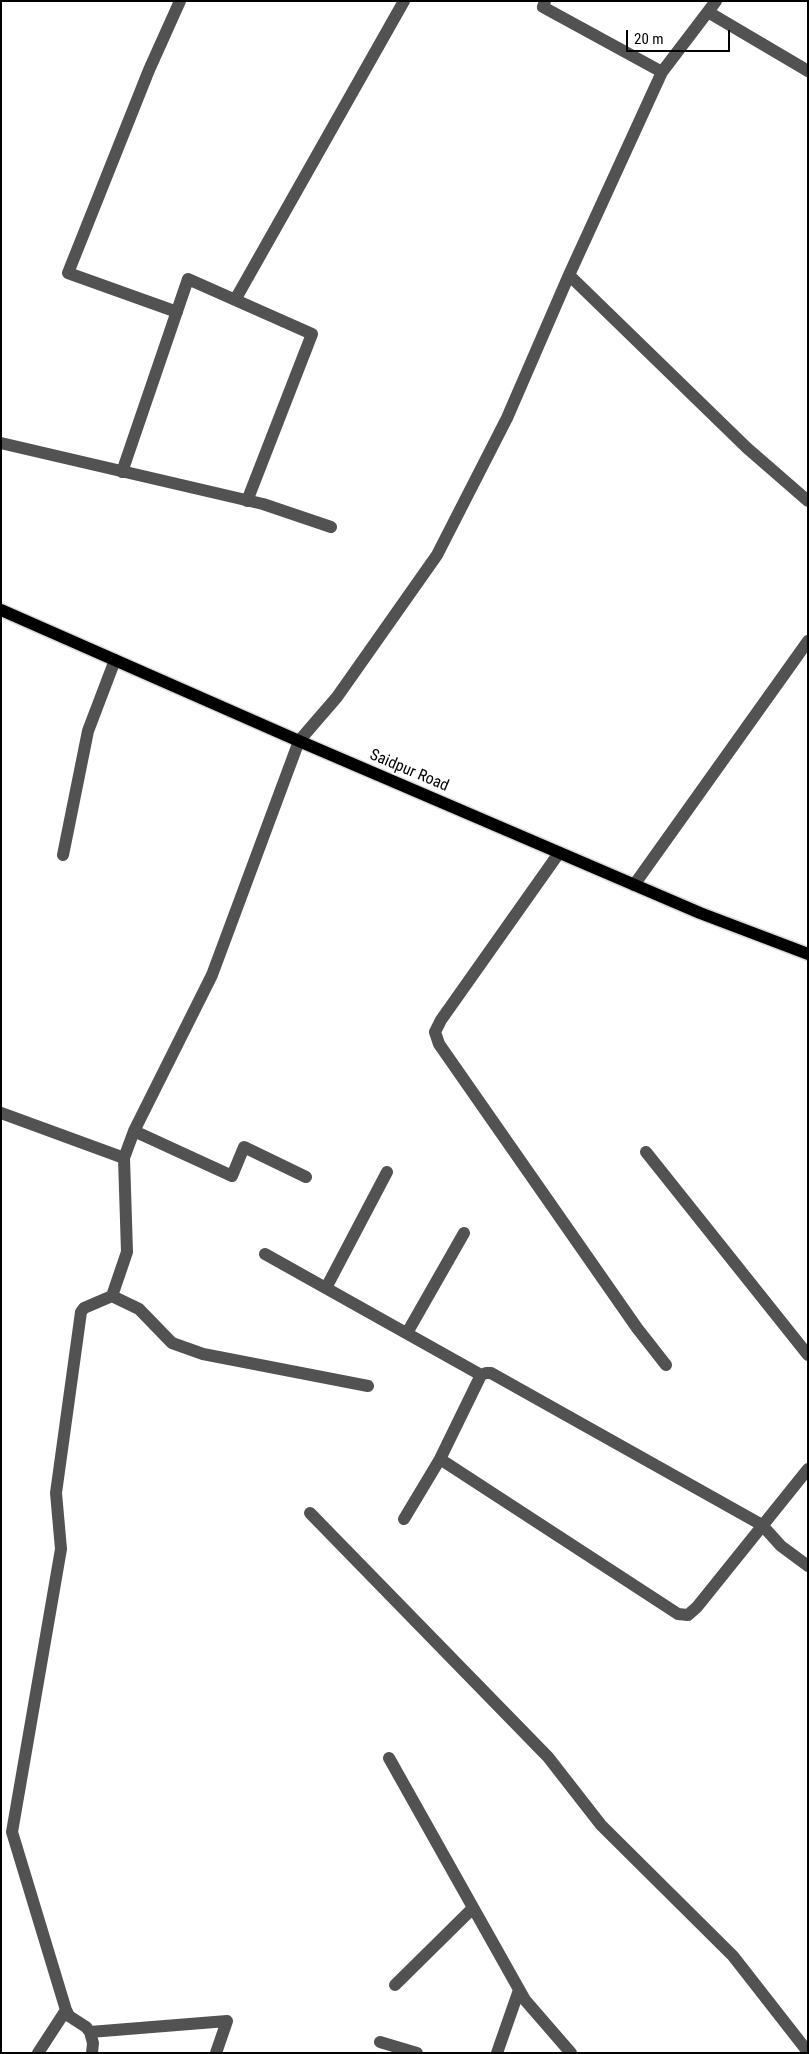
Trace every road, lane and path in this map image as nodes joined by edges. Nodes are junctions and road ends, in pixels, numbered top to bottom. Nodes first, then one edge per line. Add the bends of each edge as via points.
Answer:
1 (180, 1) edge
2 (404, 1) edge
3 (540, 3) edge
4 (712, 6) edge
5 (662, 72) junction
6 (808, 72) edge
7 (569, 275) junction
8 (236, 300) junction
9 (176, 312) junction
10 (1, 443) edge
11 (122, 472) junction
12 (247, 500) junction
13 (808, 501) edge
14 (331, 527) dead end
15 (1, 610) edge
16 (808, 641) edge
17 (115, 660) junction
18 (299, 741) junction
19 (560, 852) junction
20 (62, 855) dead end
21 (634, 885) junction
22 (808, 954) edge
23 (1, 1113) edge
24 (134, 1131) junction
25 (646, 1152) dead end
26 (124, 1158) junction
27 (388, 1172) dead end
28 (306, 1177) dead end
29 (464, 1233) dead end
30 (265, 1254) dead end
31 (326, 1288) junction
32 (112, 1296) junction
33 (407, 1333) junction
34 (808, 1354) edge
35 (666, 1365) dead end
36 (480, 1375) junction
37 (368, 1386) dead end
38 (440, 1459) junction
39 (808, 1469) edge
40 (310, 1512) dead end
41 (404, 1519) dead end
42 (762, 1524) junction
43 (808, 1566) edge
44 (389, 1758) dead end
45 (473, 1908) junction
46 (395, 1985) dead end
47 (519, 1990) junction
48 (66, 2010) junction
49 (90, 2032) junction
50 (380, 2042) dead end
51 (808, 2052) edge
52 (38, 2053) edge
53 (92, 2053) edge
54 (216, 2053) edge
55 (417, 2053) edge
56 (497, 2053) edge
57 (572, 2053) edge

1 - 9 street via 68,273
2 - 8 street
3 - 5 street
4 - 5 street
4 - 6 street
5 - 7 street
7 - 13 street via 747,448
7 - 18 street via 507,418 437,555 337,697
8 - 9 street via 188,279
8 - 12 street via 312,334
9 - 11 street
10 - 11 street
11 - 12 street
12 - 14 street
15 - 17 main road, Saidpur Road
16 - 21 street
17 - 18 main road, Saidpur Road
17 - 20 street via 88,731
18 - 19 main road, Saidpur Road
18 - 24 street via 212,975
19 - 21 main road, Saidpur Road
19 - 35 street via 435,1032 440,1044 637,1328
21 - 22 main road, Saidpur Road
23 - 26 street
24 - 26 street
24 - 28 street via 232,1176 244,1147
25 - 34 street
26 - 32 street via 127,1252
27 - 31 street
29 - 33 street
30 - 31 street
31 - 33 street
32 - 37 street via 139,1308 172,1343 203,1354
32 - 48 street via 81,1312 56,1493 61,1549 12,1832
33 - 36 street
36 - 38 street
36 - 42 street via 491,1373
38 - 41 street
38 - 42 street via 678,1614 688,1615 696,1607
39 - 42 street
40 - 51 street via 548,1757 601,1825 733,1956
42 - 43 street via 781,1546
44 - 45 street
45 - 46 street
45 - 47 street
47 - 56 street
47 - 57 street
48 - 49 street
48 - 52 street
49 - 53 street
49 - 54 street via 227,2021
50 - 55 street

